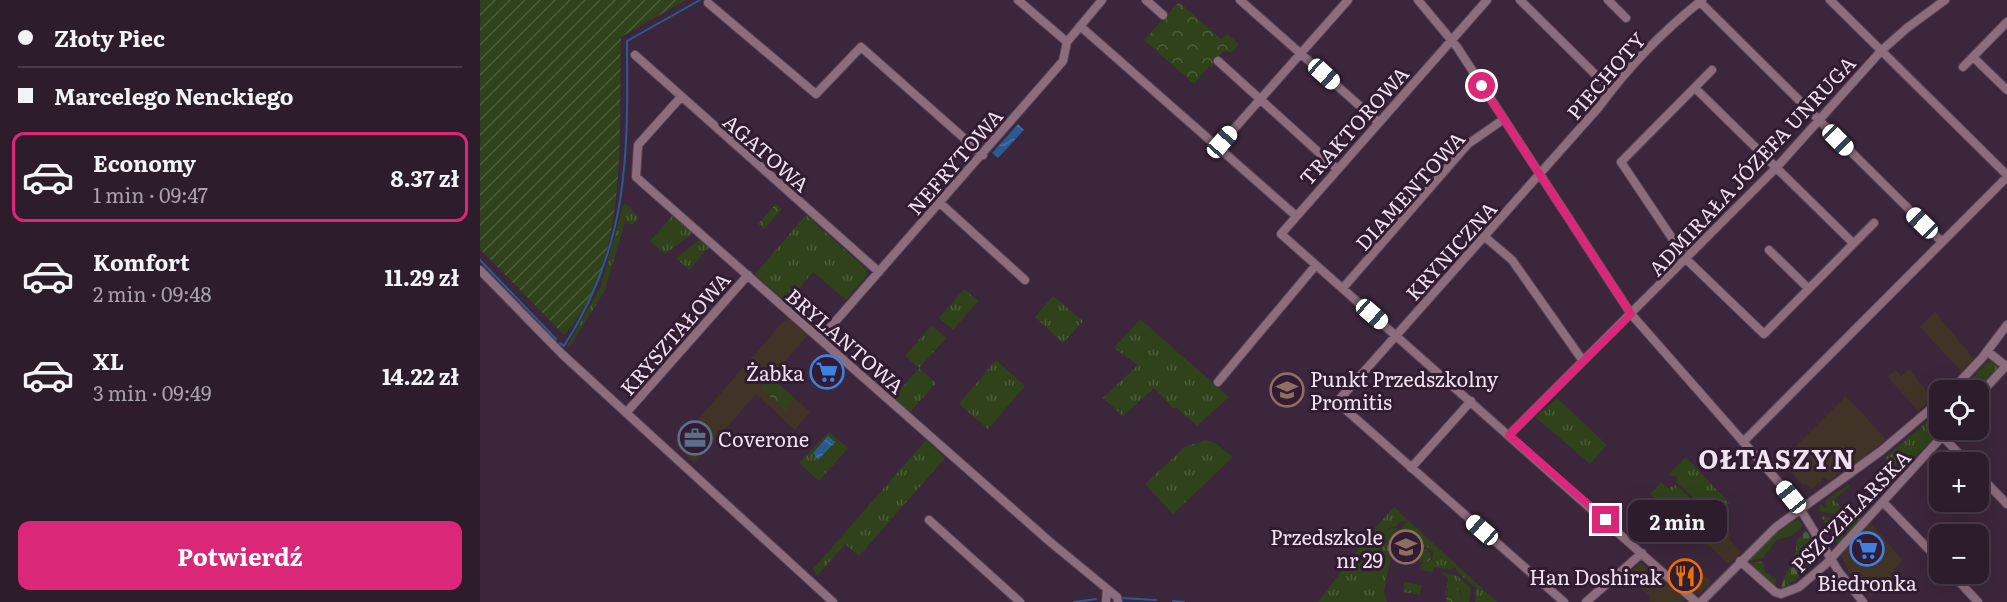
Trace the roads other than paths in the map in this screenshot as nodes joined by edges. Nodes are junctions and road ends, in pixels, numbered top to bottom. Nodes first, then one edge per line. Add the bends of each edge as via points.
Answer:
1 (1018, 0) edge
2 (1102, 0) edge
3 (1146, 0) edge
4 (1240, 0) edge
5 (1348, 0) edge
6 (1418, 0) edge
7 (1486, 0) edge
8 (1520, 0) edge
9 (1608, 0) edge
10 (1830, 0) edge
11 (1946, 0) edge
12 (1701, 1) edge
13 (708, 3) dead end
14 (1163, 15) dead end
15 (1626, 18) dead end
16 (2007, 22) edge
17 (1080, 26) junction
18 (1452, 40) junction
19 (1066, 42) junction
20 (1881, 51) junction
21 (1300, 53) junction
22 (635, 55) dead end
23 (1973, 57) junction
24 (1218, 61) dead end
25 (1963, 68) dead end
26 (1712, 70) dead end
27 (1695, 88) junction
28 (1611, 90) junction
29 (2007, 90) edge
30 (680, 98) junction
31 (1259, 100) junction
32 (1504, 119) junction
33 (1818, 120) junction
34 (1378, 122) junction
35 (1218, 147) junction
36 (983, 155) junction
37 (1776, 168) junction
38 (1336, 169) junction
39 (1539, 174) junction
40 (2007, 176) edge
41 (940, 203) junction
42 (1295, 215) junction
43 (1874, 223) dead end
44 (1485, 237) junction
45 (1941, 241) junction
46 (1853, 243) junction
47 (1769, 250) dead end
48 (1686, 259) junction
49 (1316, 265) junction
50 (480, 270) edge
51 (879, 272) junction
52 (748, 275) junction
53 (1025, 280) dead end
54 (1343, 288) junction
55 (1808, 288) junction
56 (1631, 314) junction
57 (2007, 325) edge
58 (1397, 336) junction
59 (820, 339) junction
60 (1987, 351) junction
61 (1583, 361) junction
62 (2007, 366) edge
63 (1961, 380) edge
64 (1218, 382) dead end
65 (1989, 385) edge
66 (1471, 401) junction
67 (1929, 411) edge
68 (626, 413) junction
69 (1509, 435) junction
70 (1938, 440) edge
71 (1946, 440) edge
72 (1743, 442) junction
73 (1957, 452) edge
74 (1411, 468) junction
75 (1989, 485) edge
76 (1882, 502) junction
77 (2007, 504) edge
78 (1801, 509) junction
79 (929, 519) dead end
80 (1929, 550) edge
81 (1642, 553) junction
82 (1831, 560) junction
83 (1742, 563) junction
84 (1961, 584) edge
85 (1107, 589) junction
86 (833, 602) edge
87 (1020, 602) edge
88 (1106, 602) edge
89 (1118, 602) edge
90 (1564, 602) edge
91 (1586, 602) edge
92 (1696, 602) edge
93 (1701, 602) edge
94 (1863, 602) edge
95 (1978, 602) edge

1 - 19 street
2 - 17 street, NEFRYTOWA
3 - 14 street
4 - 21 street
5 - 21 street
6 - 18 street
7 - 18 street, TRAKTOROWA
8 - 28 street
9 - 15 street
10 - 20 street
11 - 20 street, ADMIRAŁA JÓZEFA UNRUGA
12 - 28 street, PIECHOTY via 1672,25
12 - 33 street
13 - 36 street via 816,94 861,47
16 - 23 street
17 - 19 street, NEFRYTOWA
17 - 35 street
18 - 32 street
18 - 34 street, TRAKTOROWA
19 - 36 street, NEFRYTOWA via 1063,61
20 - 33 street, ADMIRAŁA JÓZEFA UNRUGA
20 - 40 street
21 - 31 street
21 - 34 street
22 - 30 street, AGATOWA
23 - 25 street
23 - 29 street
24 - 31 street
26 - 27 street
27 - 37 street
27 - 48 street via 1621,162
28 - 39 street, PIECHOTY
30 - 51 street, AGATOWA
30 - 52 street, BRYLANTOWA via 638,145 636,177
31 - 35 street
31 - 38 street
32 - 39 street
32 - 54 street, DIAMENTOWA via 1468,144
33 - 37 street, ADMIRAŁA JÓZEFA UNRUGA
33 - 45 street
34 - 38 street, TRAKTOROWA
35 - 42 street
36 - 41 street, NEFRYTOWA
37 - 46 street
37 - 48 street, ADMIRAŁA JÓZEFA UNRUGA
38 - 42 street, TRAKTOROWA
39 - 44 street, KRYNICZNA
39 - 56 street
40 - 45 street
41 - 51 street, NEFRYTOWA
41 - 53 street
42 - 49 street, TRAKTOROWA via 1281,234
43 - 46 street
44 - 58 street, KRYNICZNA
44 - 61 street via 1512,260
45 - 72 street
46 - 55 street
47 - 55 street
48 - 55 street via 1764,334
48 - 56 street, ADMIRAŁA JÓZEFA UNRUGA
49 - 54 street
49 - 64 street
50 - 68 street via 558,351
51 - 59 street, NEFRYTOWA
52 - 59 street, BRYLANTOWA
52 - 68 street, KRYSZTAŁOWA
54 - 58 street
56 - 61 street, ADMIRAŁA JÓZEFA UNRUGA
56 - 72 street
57 - 60 street
58 - 66 street
58 - 74 street, KRYNICZNA via 1337,402
59 - 85 street, BRYLANTOWA
60 - 62 street
60 - 63 street
61 - 69 street, ADMIRAŁA JÓZEFA UNRUGA
62 - 65 street
66 - 69 street
66 - 74 street
67 - 78 street via 1881,452
68 - 86 street
69 - 81 street
70 - 76 street, PSZCZELARSKA
71 - 73 street
72 - 78 street
74 - 90 street
75 - 77 street
76 - 80 street
76 - 82 street, PSZCZELARSKA
78 - 82 street
78 - 83 street via 1776,527
79 - 87 street
81 - 91 street
81 - 92 street
82 - 83 street, PSZCZELARSKA via 1800,587 1786,592 1774,592
82 - 94 street
83 - 93 street
84 - 95 street
85 - 88 street
85 - 89 street, BRYLANTOWA

